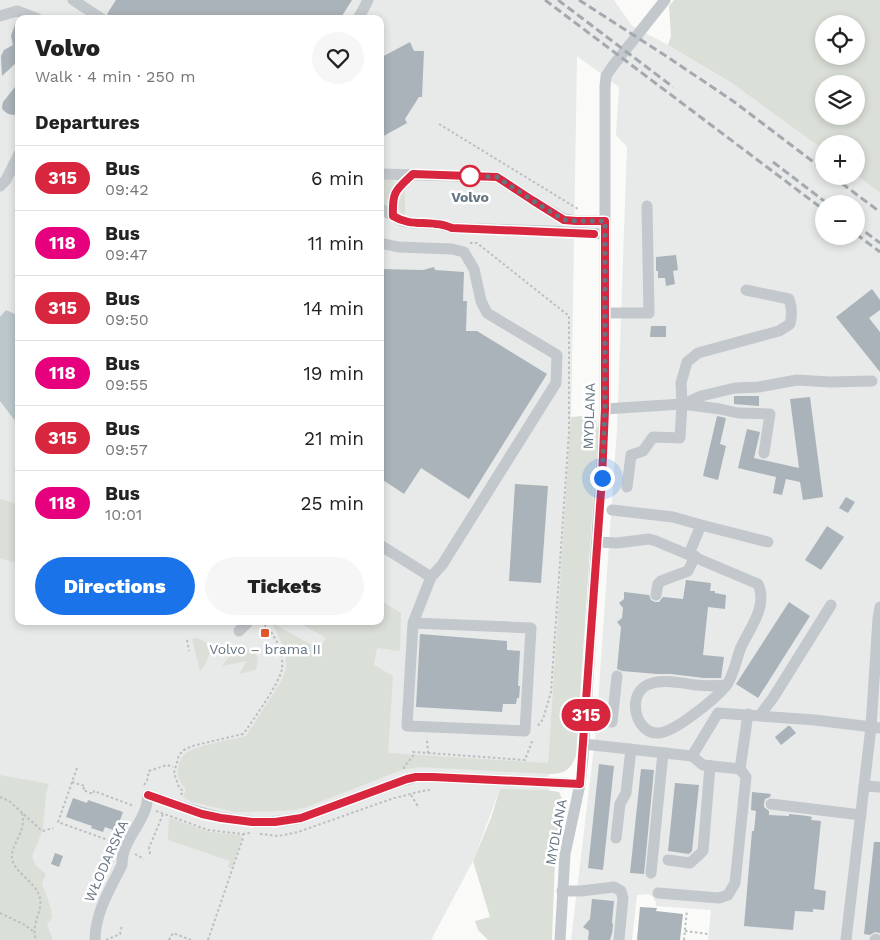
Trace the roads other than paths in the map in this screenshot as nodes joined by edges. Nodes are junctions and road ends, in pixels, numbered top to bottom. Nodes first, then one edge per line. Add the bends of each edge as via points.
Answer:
1 (72, 0) edge
2 (368, 0) edge
3 (666, 0) edge
4 (28, 15) edge
5 (96, 15) edge
6 (360, 15) edge
7 (0, 16) edge
8 (15, 162) edge
9 (384, 174) edge
10 (413, 174) junction
11 (0, 186) edge
12 (647, 206) dead end
13 (384, 210) edge
14 (393, 216) junction
15 (605, 221) junction
16 (605, 234) junction
17 (384, 245) edge
18 (746, 290) dead end
19 (605, 313) junction
20 (872, 381) dead end
21 (682, 404) junction
22 (605, 409) junction
23 (764, 453) dead end
24 (627, 487) dead end
25 (612, 510) dead end
26 (701, 526) junction
27 (597, 542) junction
28 (768, 542) dead end
29 (384, 548) edge
30 (692, 555) junction
31 (431, 577) junction
32 (656, 595) dead end
33 (831, 605) dead end
34 (880, 608) edge
35 (413, 623) junction
36 (245, 625) edge
37 (239, 631) dead end
38 (617, 676) dead end
39 (726, 686) junction
40 (754, 715) junction
41 (585, 720) junction
42 (876, 727) edge
43 (584, 744) junction
44 (631, 750) junction
45 (663, 753) junction
46 (692, 756) junction
47 (710, 766) junction
48 (740, 769) junction
49 (580, 784) junction
50 (864, 786) junction
51 (880, 787) edge
52 (771, 804) dead end
53 (861, 815) junction
54 (616, 838) dead end
55 (668, 860) dead end
56 (651, 873) dead end
57 (562, 891) junction
58 (658, 893) dead end
59 (95, 940) edge
60 (560, 940) edge
61 (619, 940) edge
62 (846, 940) edge

1 - 5 street
2 - 6 street
3 - 15 street, MYDLANA via 606,76
4 - 7 street via 17,11
8 - 11 street
9 - 10 street
10 - 14 street via 396,191
10 - 15 street via 497,177 564,220
12 - 19 street via 649,313
13 - 14 street
14 - 16 street via 402,221 452,228
15 - 16 street, MYDLANA
16 - 19 street, MYDLANA
17 - 31 street via 464,252 474,269 487,313 557,355 556,383 442,565
18 - 21 street via 788,299 791,304 790,324 779,331 698,353 687,362 681,383
19 - 22 street, MYDLANA
20 - 21 street via 797,380 735,388
21 - 22 street
21 - 23 street via 738,413 770,414
21 - 24 street via 680,438 653,437 643,451 631,455
22 - 27 street, MYDLANA
25 - 26 street via 672,517
26 - 28 street
26 - 30 street
27 - 30 street via 649,539
27 - 41 street, MYDLANA
29 - 31 street
30 - 32 street via 688,571 662,581
30 - 39 street via 758,584 761,591 754,625
31 - 35 street
33 - 40 street via 773,698
34 - 42 street
35 - 35 street via 407,726 524,731 531,628
36 - 37 street
38 - 41 street via 612,722
39 - 39 street via 670,730 658,734 643,726 636,712 638,694 647,685 672,681
40 - 42 street
40 - 46 street via 718,713
40 - 48 street
41 - 43 street, MYDLANA
42 - 50 street
43 - 44 street
43 - 49 street, MYDLANA
44 - 45 street
44 - 54 street
45 - 46 street
45 - 56 street
46 - 47 street via 703,765
47 - 48 street
47 - 55 street via 703,851 690,862
48 - 58 street via 746,777 735,883 728,895 719,898
49 - 57 street, MYDLANA via 565,854
49 - 59 street, WŁODARSKA via 416,777 301,818 275,822 252,822 202,814 144,790 146,809 125,848 122,865 98,915
50 - 51 street
50 - 53 street
52 - 53 street
53 - 62 street
57 - 60 street, MYDLANA
57 - 61 street via 614,887 621,891 624,898

